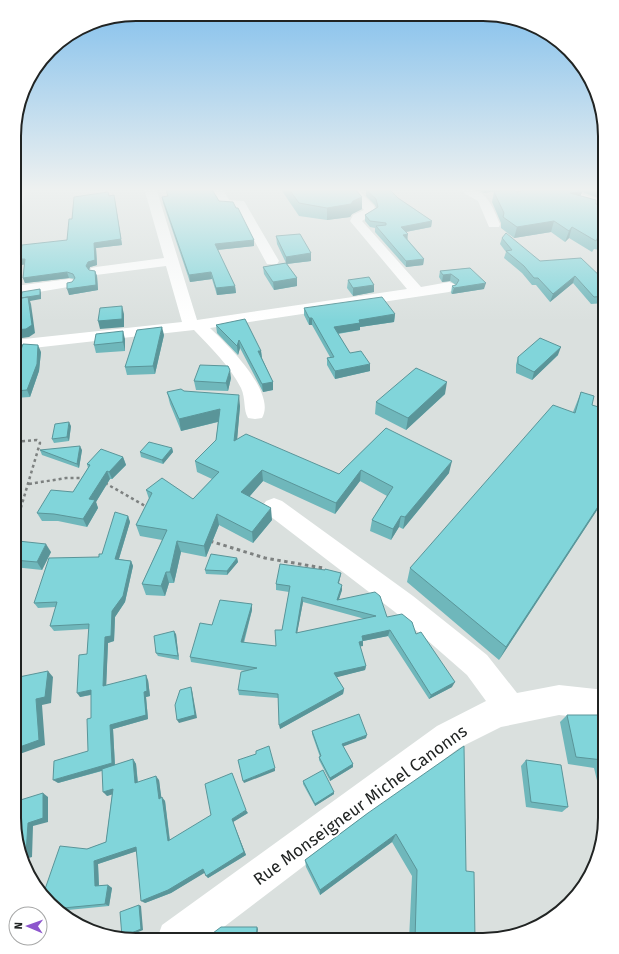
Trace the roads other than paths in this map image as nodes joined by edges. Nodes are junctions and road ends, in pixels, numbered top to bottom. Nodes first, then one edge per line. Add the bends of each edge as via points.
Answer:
1 (163, 233) edge
2 (256, 233) edge
3 (366, 233) edge
4 (172, 261) junction
5 (272, 261) dead end
6 (96, 271) edge
7 (68, 283) edge
8 (450, 287) dead end
9 (21, 290) edge
10 (418, 292) junction
11 (194, 325) junction
12 (21, 345) edge
13 (232, 398) edge
14 (274, 507) dead end
15 (598, 704) edge
16 (510, 709) junction
17 (184, 933) edge

1 - 4 street
2 - 5 street
3 - 10 street
4 - 6 street
4 - 11 street
7 - 9 street
8 - 10 street
10 - 11 street
11 - 12 street
11 - 13 street via 217,344 246,381 255,406
14 - 16 street via 404,604 478,665
15 - 16 street, Rue Monseigneur Michel Canonns via 559,700
16 - 17 street, Rue Monseigneur Michel Canonns via 497,712 448,737

